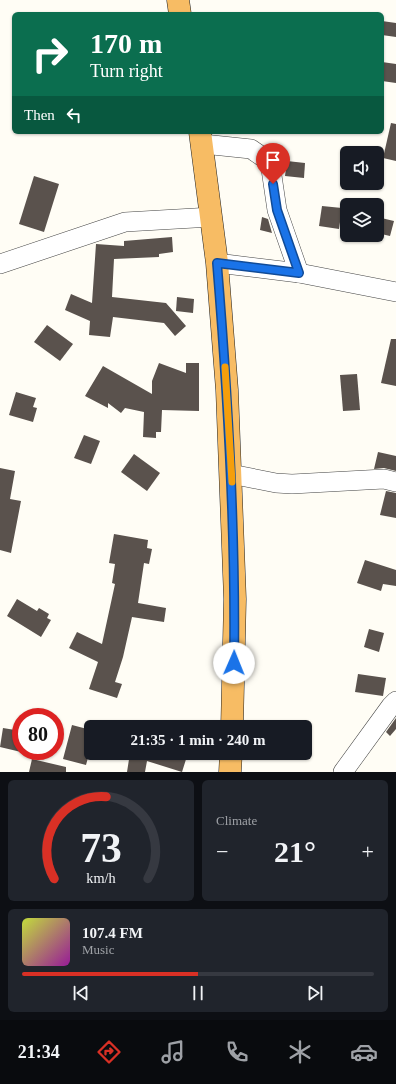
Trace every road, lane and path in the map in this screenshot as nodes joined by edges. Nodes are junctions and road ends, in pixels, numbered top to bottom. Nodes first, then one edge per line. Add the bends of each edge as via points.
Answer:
1 (178, 0) edge
2 (180, 12) edge
3 (201, 138) edge
4 (212, 217) junction
5 (217, 263) junction
6 (0, 264) edge
7 (299, 273) junction
8 (396, 292) edge
9 (231, 474) junction
10 (396, 482) edge
11 (396, 701) edge
12 (232, 720) edge
13 (231, 760) edge
14 (230, 772) edge
15 (343, 772) edge

1 - 2 highway
3 - 4 highway
3 - 7 street via 251,149 259,152 267,160 271,169 277,210
4 - 5 highway
4 - 6 street via 126,222
5 - 7 street
5 - 9 highway
7 - 8 street
9 - 10 street via 292,484 384,479
9 - 12 highway via 235,599
11 - 15 street
13 - 14 highway

